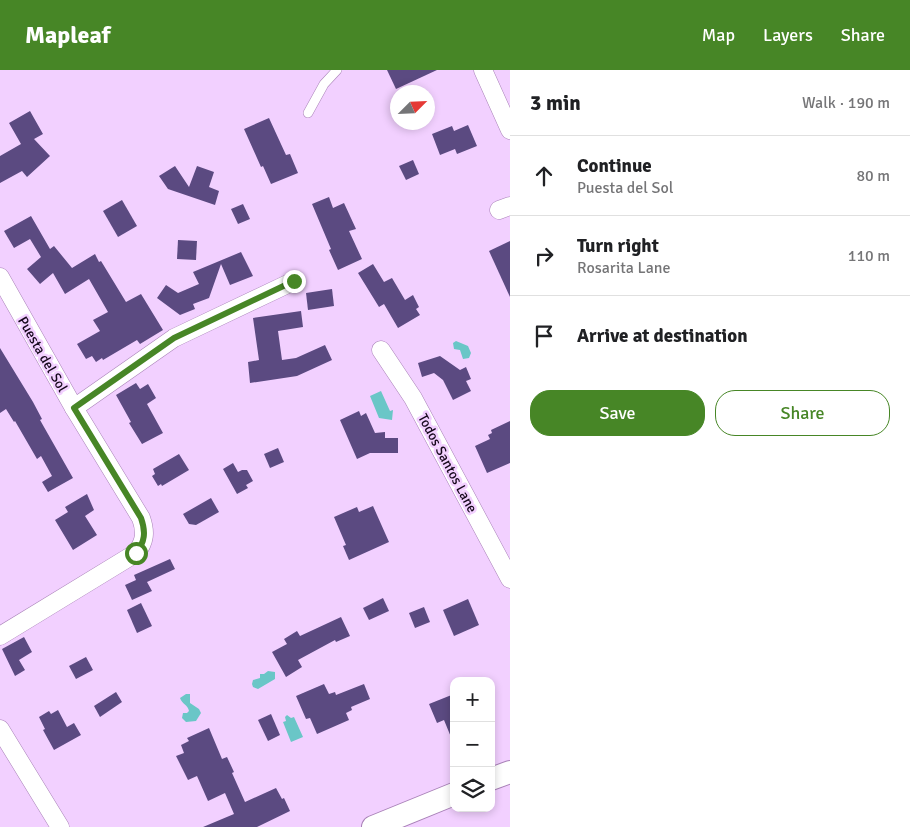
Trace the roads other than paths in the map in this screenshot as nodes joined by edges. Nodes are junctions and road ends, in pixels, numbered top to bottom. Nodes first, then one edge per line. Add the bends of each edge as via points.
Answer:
1 (337, 70) edge
2 (483, 70) edge
3 (308, 113) dead end
4 (510, 130) edge
5 (0, 277) edge
6 (294, 281) dead end
7 (380, 350) dead end
8 (74, 408) junction
9 (510, 579) edge
10 (0, 636) edge
11 (0, 729) edge
12 (510, 772) edge
13 (495, 778) edge
14 (450, 796) edge
15 (60, 827) edge
16 (373, 827) edge

1 - 3 lane via 324,84
2 - 4 street
5 - 8 street, Puesta del Sol
6 - 8 street via 174,338
7 - 9 street, Todos Santos Lane via 413,398
8 - 10 street, Puesta del Sol via 141,518 143,541 136,553
11 - 15 street
12 - 13 street
14 - 16 street

